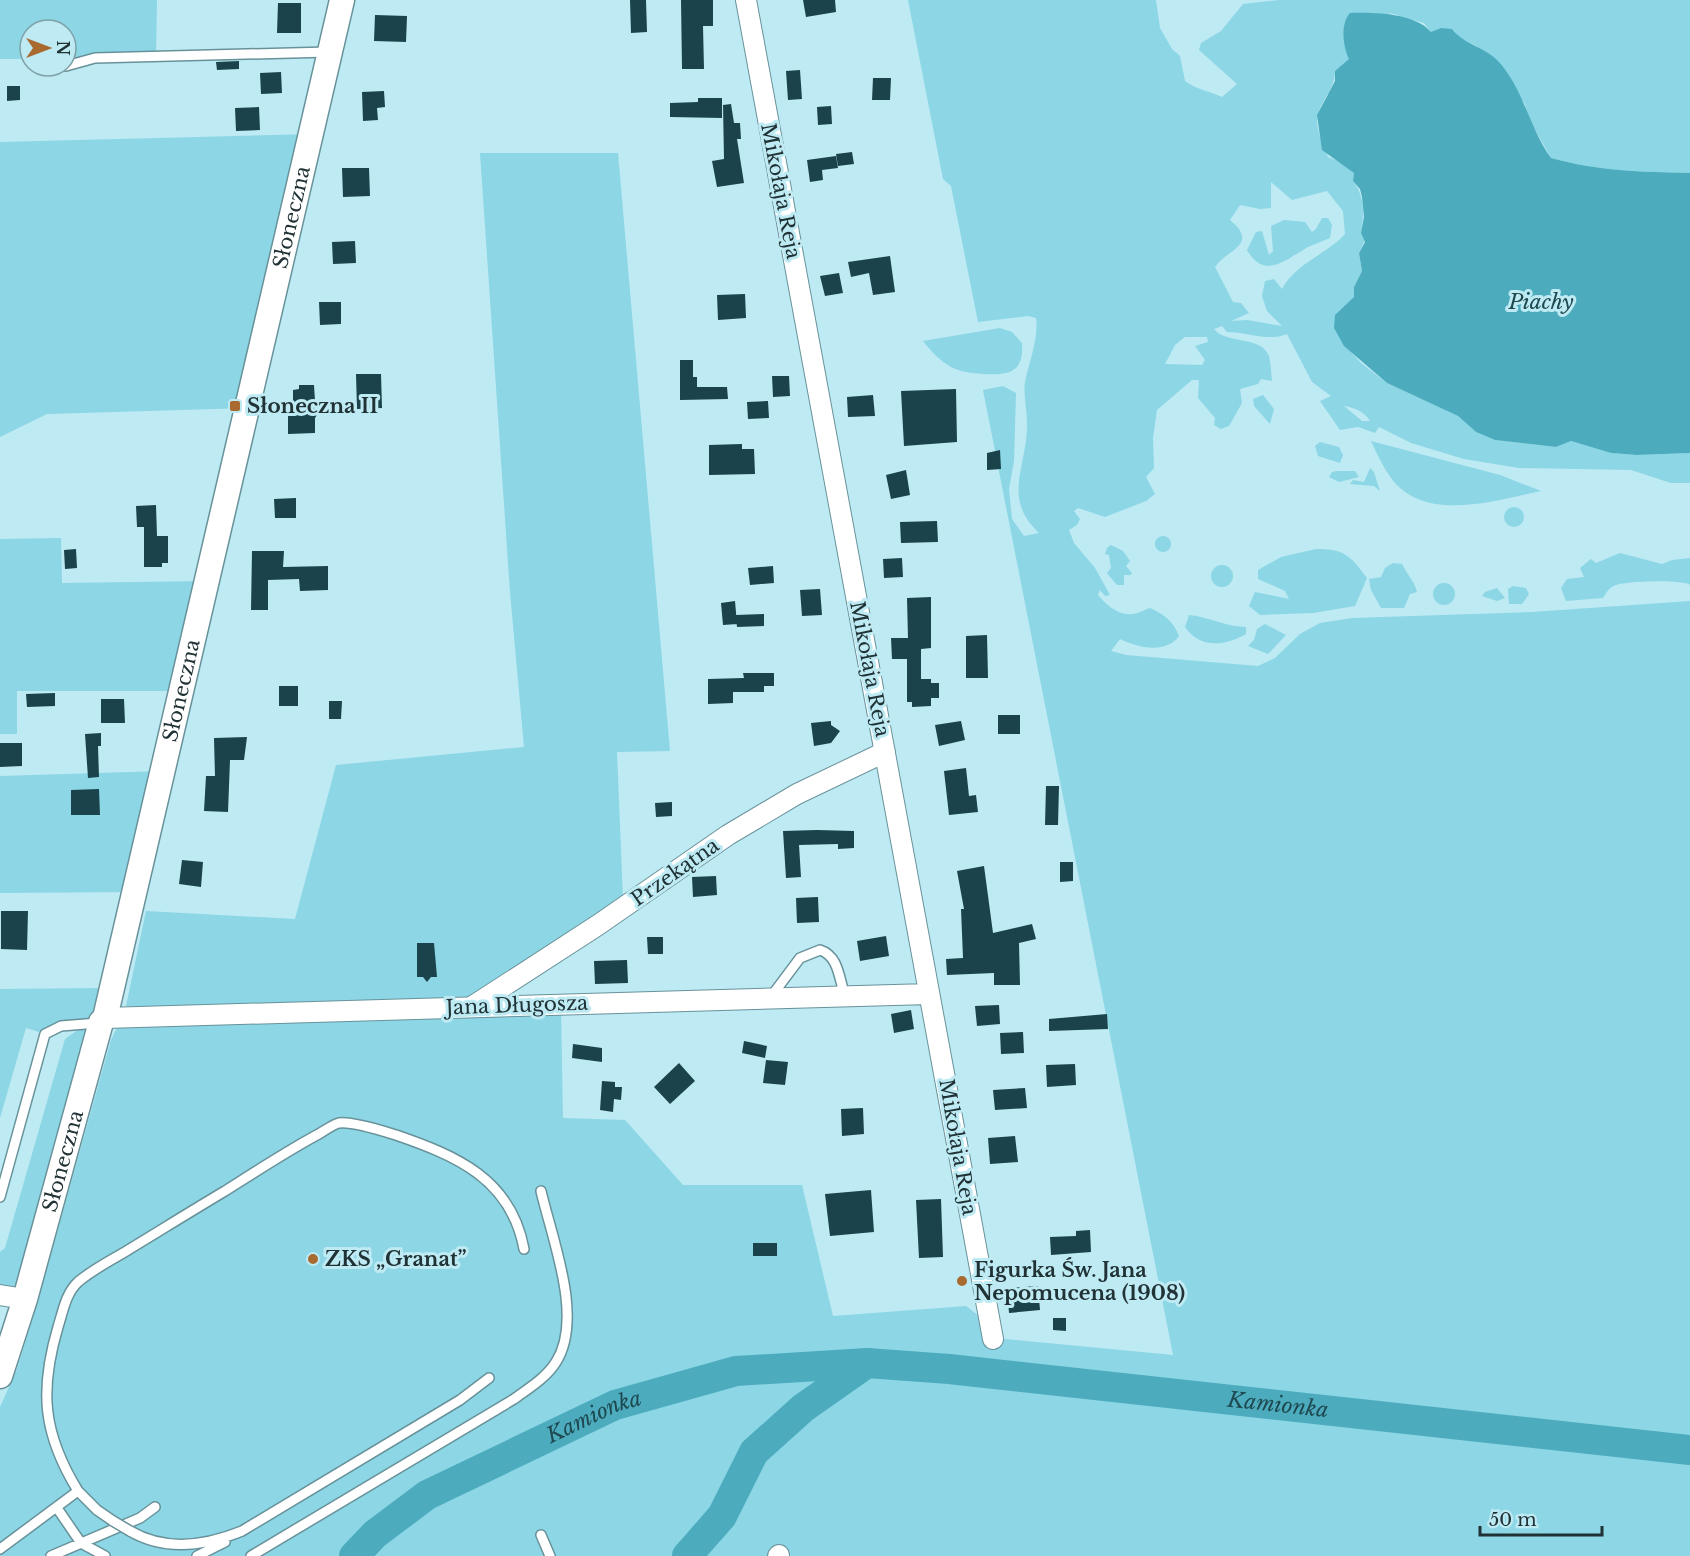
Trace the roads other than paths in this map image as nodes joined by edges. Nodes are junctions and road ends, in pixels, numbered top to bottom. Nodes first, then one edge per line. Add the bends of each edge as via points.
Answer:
1 (342, 0) edge
2 (746, 0) edge
3 (330, 52) junction
4 (78, 62) edge
5 (885, 752) junction
6 (929, 994) junction
7 (845, 996) junction
8 (770, 998) junction
9 (472, 1006) junction
10 (103, 1020) junction
11 (541, 1191) dead end
12 (0, 1197) edge
13 (524, 1249) dead end
14 (0, 1295) edge
15 (26, 1299) junction
16 (993, 1339) dead end
17 (0, 1376) edge
18 (489, 1378) dead end
19 (78, 1491) junction
20 (155, 1507) dead end
21 (57, 1508) junction
22 (242, 1531) junction
23 (541, 1535) dead end
24 (81, 1543) junction
25 (0, 1549) edge
26 (51, 1556) edge
27 (105, 1556) edge
28 (197, 1556) edge
29 (251, 1556) edge
30 (550, 1556) edge

1 - 3 street, Słoneczna
2 - 5 street, Mikołaja Reja
3 - 4 lane via 95,58
3 - 10 street, Słoneczna
5 - 6 street, Mikołaja Reja
5 - 9 street, Przekątna via 797,794 728,835
6 - 7 street, Jana Długosza
6 - 16 street, Mikołaja Reja
7 - 8 street, Jana Długosza
7 - 8 lane via 835,959 820,950 800,958
8 - 9 street, Jana Długosza
9 - 10 street, Jana Długosza
10 - 12 lane via 61,1026 45,1034
10 - 15 street, Słoneczna
11 - 29 lane via 568,1306 569,1330 555,1364 541,1380 514,1399
13 - 19 lane via 508,1206 464,1162 378,1129 339,1123 109,1262 78,1282 68,1295 49,1360 46,1393 53,1442
14 - 15 street
15 - 17 street, Słoneczna
18 - 22 lane via 450,1406
19 - 21 lane
19 - 22 lane, bridge via 113,1521 153,1542 186,1545 218,1541
20 - 24 lane via 140,1518
21 - 24 lane
21 - 25 lane
22 - 28 lane
23 - 30 lane
24 - 26 lane
24 - 27 lane

